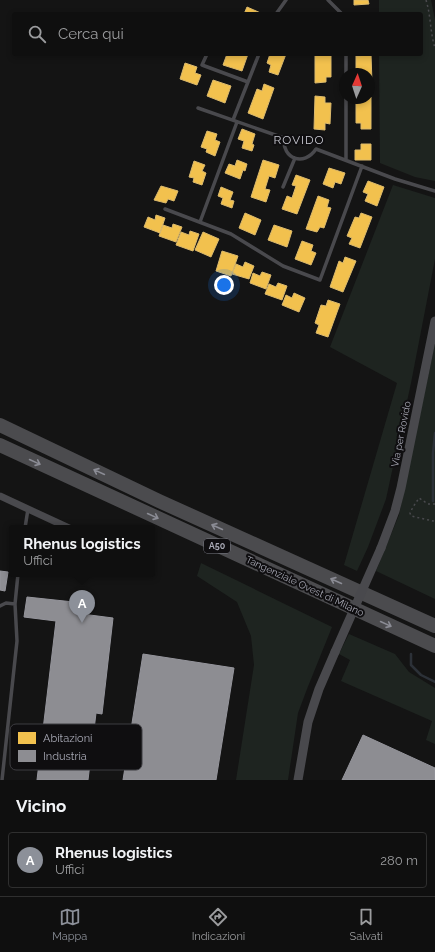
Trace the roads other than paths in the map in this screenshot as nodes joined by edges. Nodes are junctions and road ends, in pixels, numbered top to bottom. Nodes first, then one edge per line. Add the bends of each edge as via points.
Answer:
1 (286, 0) edge
2 (328, 0) edge
3 (277, 12) edge
4 (340, 12) edge
5 (206, 56) edge
6 (258, 56) edge
7 (346, 56) edge
8 (346, 68) edge
9 (248, 82) junction
10 (346, 104) edge
11 (198, 108) dead end
12 (235, 121) junction
13 (295, 158) junction
14 (346, 160) junction
15 (362, 166) junction
16 (283, 187) dead end
17 (435, 191) edge
18 (165, 209) dead end
19 (200, 222) junction
20 (435, 321) edge
21 (0, 425) edge
22 (0, 445) edge
23 (0, 496) edge
24 (28, 509) junction
25 (25, 525) edge
26 (63, 525) edge
27 (18, 577) edge
28 (15, 604) junction
29 (0, 606) edge
30 (435, 626) edge
31 (435, 646) edge
32 (2, 780) edge
33 (298, 780) edge

1 - 3 lane
2 - 4 lane
5 - 9 lane via 202,65
6 - 9 lane
7 - 8 lane
9 - 12 lane
10 - 14 lane
11 - 12 lane
12 - 13 lane via 284,138 284,149
12 - 19 lane
13 - 14 lane via 306,158 316,149
13 - 16 lane
14 - 15 lane
15 - 17 lane
15 - 19 lane via 320,280 283,266 232,234
18 - 19 lane
20 - 33 street, Via per Rovido, bridge via 395,511 319,689 308,722
30 -> 21 highway, Tangenziale Ovest di Milano / A50 via 159,501
22 -> 31 highway, Tangenziale Ovest di Milano / A50
23 - 24 street
24 - 25 lane
24 - 26 street
27 - 28 lane
28 - 29 lane via 6,603
28 - 32 lane via 17,641

